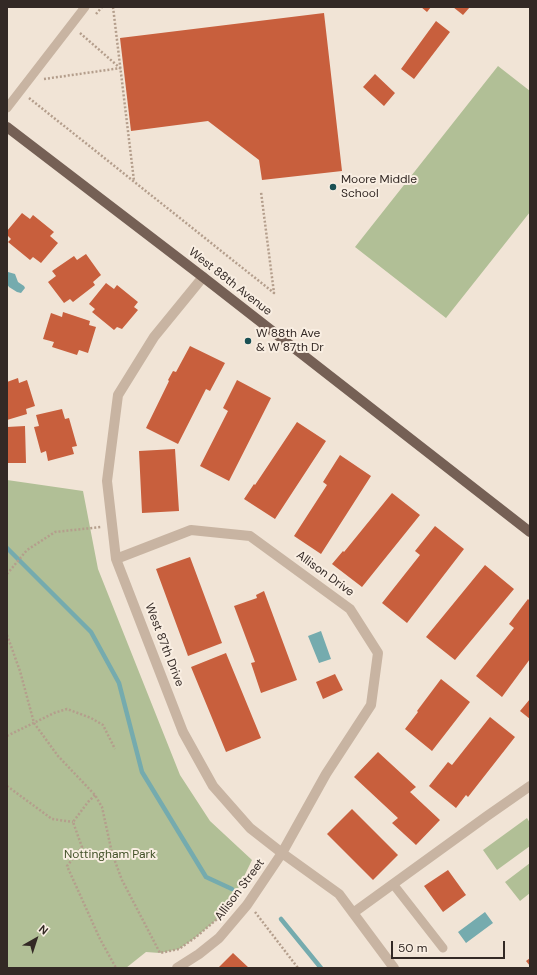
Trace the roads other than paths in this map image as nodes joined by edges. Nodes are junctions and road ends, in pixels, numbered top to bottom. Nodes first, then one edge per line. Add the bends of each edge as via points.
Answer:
1 (85, 7) edge
2 (7, 108) edge
3 (7, 127) edge
4 (203, 277) junction
5 (530, 532) edge
6 (116, 559) junction
7 (530, 786) edge
8 (282, 853) junction
9 (393, 884) junction
10 (353, 913) junction
11 (443, 948) dead end
12 (177, 968) edge
13 (394, 968) edge

1 - 2 lane
3 - 4 main road, West 88th Avenue
4 - 5 main road, West 88th Avenue
4 - 6 street, West 87th Drive via 154,337 118,395 107,481
6 - 8 street, West 87th Drive via 183,732 213,786 250,828
6 - 8 street, Allison Drive via 191,530 250,536 350,609 378,653 371,705 326,774
7 - 9 street
8 - 10 street, West 87th Drive via 339,894
8 - 12 street, Allison Street via 247,905 219,938
9 - 10 street
9 - 11 lane
10 - 13 street, West 87th Drive

